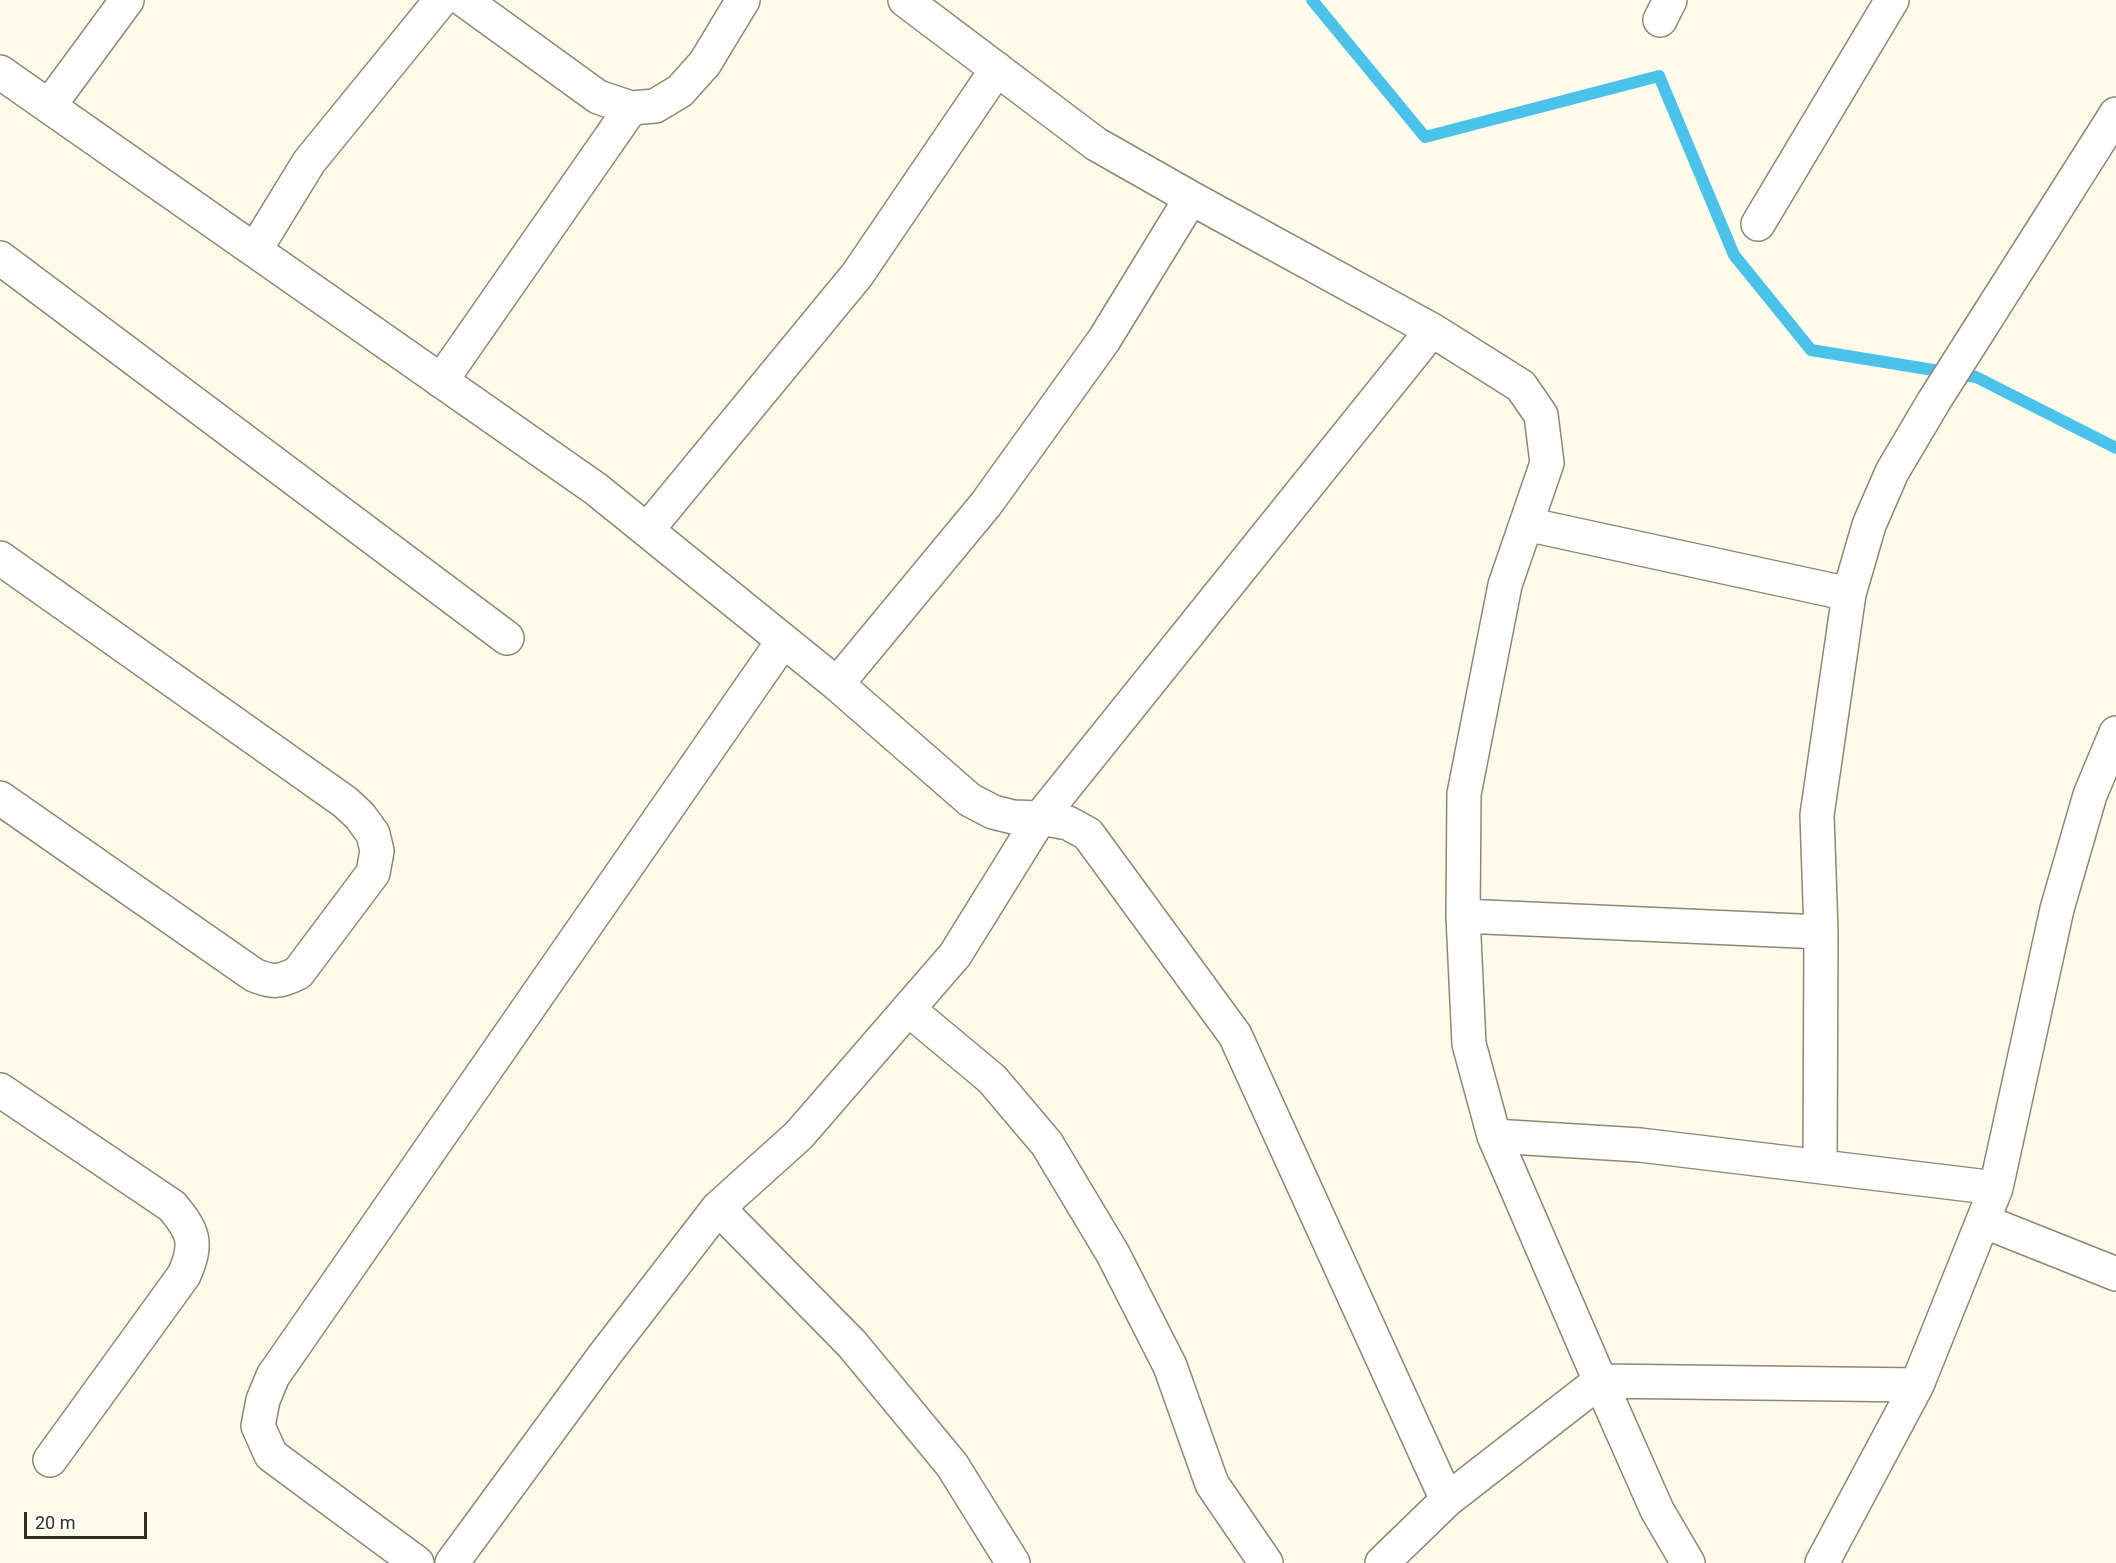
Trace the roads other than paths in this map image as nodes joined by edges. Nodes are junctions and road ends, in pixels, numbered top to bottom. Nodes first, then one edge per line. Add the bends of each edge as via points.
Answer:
1 (127, 0) edge
2 (441, 0) edge
3 (464, 0) edge
4 (742, 0) edge
5 (906, 0) edge
6 (1892, 0) edge
7 (997, 69) junction
8 (0, 72) edge
9 (49, 106) junction
10 (631, 108) junction
11 (2116, 114) edge
12 (1191, 198) junction
13 (1758, 225) dead end
14 (255, 250) junction
15 (0, 258) edge
16 (1432, 330) junction
17 (441, 381) junction
18 (1526, 524) junction
19 (647, 530) junction
20 (0, 558) edge
21 (1849, 594) junction
22 (507, 638) dead end
23 (783, 641) junction
24 (837, 684) junction
25 (2116, 733) edge
26 (0, 798) edge
27 (1040, 818) junction
28 (1463, 916) junction
29 (1821, 932) junction
30 (908, 1009) junction
31 (0, 1090) edge
32 (1494, 1136) junction
33 (1820, 1166) junction
34 (1996, 1188) junction
35 (718, 1208) junction
36 (1983, 1221) junction
37 (2116, 1274) edge
38 (1600, 1381) junction
39 (1917, 1385) junction
40 (50, 1460) dead end
41 (1447, 1500) junction
42 (417, 1563) edge
43 (452, 1563) edge
44 (1013, 1563) edge
45 (1266, 1563) edge
46 (1382, 1563) edge
47 (1688, 1563) edge
48 (1822, 1563) edge

1 - 9 street
2 - 14 street via 309,162
3 - 10 street via 598,97
4 - 10 street via 705,63 680,91 655,106
5 - 7 street
6 - 13 street
7 - 12 street via 1096,144
7 - 19 street via 857,275
8 - 9 street
9 - 14 street
10 - 17 street
11 - 21 street via 1892,472 1869,525
12 - 16 street
12 - 24 street via 1104,340 986,504
14 - 17 street
15 - 22 street
16 - 18 street via 1521,386 1541,415 1547,463
16 - 27 street
17 - 19 street via 596,489
18 - 21 street
18 - 28 street via 1504,585 1464,794
19 - 23 street
20 - 26 street via 345,802 373,834 377,851 373,873 298,973 284,980 269,981 254,975
21 - 29 street via 1817,815
23 - 24 street
23 - 42 street via 273,1376 263,1400 258,1426 271,1455
24 - 27 street via 970,800 993,812
25 - 34 street via 2090,795 2057,909
27 - 30 street via 955,955
27 - 41 street via 1068,823 1088,834 1235,1035
28 - 29 street
28 - 32 street via 1469,1044
29 - 33 street
30 - 35 street via 799,1135
30 - 45 street via 992,1079 1047,1144 1113,1254 1170,1366 1212,1484
31 - 40 street via 172,1206 187,1223 192,1238 192,1257 184,1275
32 - 33 street via 1640,1145
32 - 38 street
33 - 34 street
34 - 36 street
35 - 43 street
35 - 44 street via 852,1344 952,1465
36 - 37 street
36 - 39 street
38 - 39 street
38 - 41 street
38 - 47 street via 1657,1510
39 - 48 street
41 - 46 street

